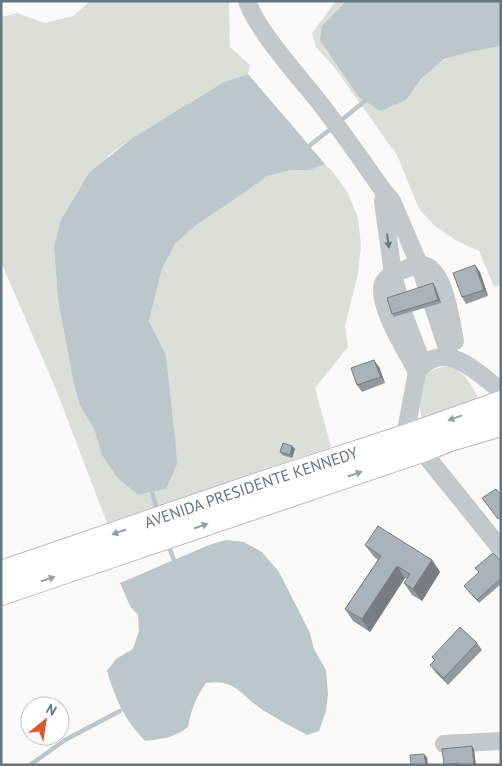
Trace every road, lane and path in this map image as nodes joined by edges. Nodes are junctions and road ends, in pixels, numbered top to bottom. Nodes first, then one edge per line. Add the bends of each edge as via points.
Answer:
1 (247, 1) edge
2 (384, 193) junction
3 (419, 264) junction
4 (393, 274) junction
5 (455, 359) junction
6 (420, 368) junction
7 (501, 392) edge
8 (501, 402) edge
9 (501, 425) edge
10 (405, 436) junction
11 (422, 451) junction
12 (501, 549) edge
13 (1, 572) edge
14 (1, 594) edge
15 (501, 741) edge
16 (444, 744) dead end

1 - 2 street via 250,11 272,42 342,132
2 - 3 street via 392,201
2 -> 4 street
3 - 4 street
3 - 5 street
4 - 6 street
5 - 6 street via 441,356
5 - 7 street
6 - 10 street
8 -> 10 main road, AVENIDA PRESIDENTE KENNEDY
9 - 11 main road, AVENIDA PRESIDENTE KENNEDY
10 -> 13 main road, AVENIDA PRESIDENTE KENNEDY
11 - 12 street
14 -> 11 main road, AVENIDA PRESIDENTE KENNEDY
15 - 16 street

